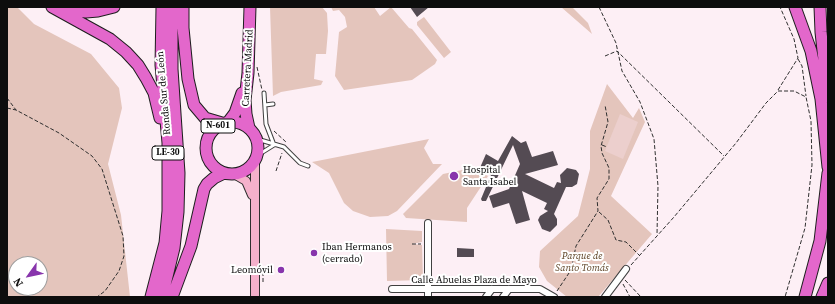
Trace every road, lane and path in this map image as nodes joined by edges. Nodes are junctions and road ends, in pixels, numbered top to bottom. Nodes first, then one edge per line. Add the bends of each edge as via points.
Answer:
1 (52, 7) edge
2 (67, 7) edge
3 (114, 7) edge
4 (162, 7) edge
5 (172, 7) edge
6 (183, 7) edge
7 (244, 7) edge
8 (250, 7) edge
9 (599, 7) edge
10 (780, 7) edge
11 (795, 7) edge
12 (820, 7) edge
13 (617, 51) junction
14 (604, 56) dead end
15 (798, 58) junction
16 (257, 64) dead end
17 (778, 90) junction
18 (264, 93) joint
19 (806, 97) junction
20 (828, 97) edge
21 (7, 98) edge
22 (273, 104) dead end
23 (605, 104) dead end
24 (265, 105) junction
25 (7, 108) edge
26 (16, 110) junction
27 (225, 122) junction
28 (249, 128) junction
29 (271, 128) dead end
30 (257, 139) junction
31 (286, 142) dead end
32 (274, 145) junction
33 (601, 145) junction
34 (606, 147) dead end
35 (283, 150) dead end
36 (724, 156) junction
37 (256, 158) junction
38 (308, 166) dead end
39 (828, 167) edge
40 (276, 171) dead end
41 (828, 173) edge
42 (229, 174) junction
43 (169, 176) junction
44 (254, 198) junction
45 (598, 211) junction
46 (428, 223) dead end
47 (657, 235) junction
48 (412, 244) dead end
49 (428, 244) junction
50 (639, 255) junction
51 (626, 270) joint
52 (621, 278) junction
53 (828, 283) edge
54 (392, 289) dead end
55 (492, 289) junction
56 (509, 289) junction
57 (428, 290) junction
58 (97, 297) edge
59 (151, 297) edge
60 (162, 297) edge
61 (172, 297) edge
62 (255, 297) edge
63 (428, 297) edge
64 (486, 297) edge
65 (503, 297) edge
66 (553, 297) edge
67 (605, 297) edge
68 (630, 297) edge
69 (641, 297) edge
70 (785, 297) edge
71 (805, 297) edge
72 (822, 297) edge

1 - 43 highway via 110,39 138,65 154,93
2 - 3 highway via 86,12
4 - 43 highway, Ronda Sur de León / LE-30 via 160,65
5 - 60 highway, Ronda Sur de León / LE-30 via 172,69 179,174 178,212 174,248
6 - 27 highway via 188,80 194,105 205,118
7 - 27 highway, Carretera Madrid / N-601 via 243,84 240,103 235,113
8 - 28 highway, Carretera Madrid / N-601 via 245,100
9 - 13 path via 616,43
10 - 15 path via 794,39
11 - 39 highway via 811,51 821,99
12 - 20 highway via 820,32
13 - 14 path
13 - 36 path
13 - 47 path via 622,71 640,102 654,139 658,186
15 - 17 path
15 - 19 path via 802,66
16 - 18 path via 260,87
17 - 19 path via 794,90
17 - 36 path
18 - 24 lane
19 - 70 path via 811,121 811,173 805,228
21 - 26 path
22 - 24 lane
23 - 33 path via 608,122
24 - 32 lane via 266,124
25 - 26 path
26 - 58 path via 59,133 92,156 102,168 122,236 124,256 119,272 105,291
27 - 28 highway, N-601 via 236,122
27 - 42 highway, N-601 via 210,133 205,148 211,164
28 - 30 highway, N-601
29 - 31 path
30 - 32 lane
30 - 37 highway
32 - 37 lane
32 - 38 lane via 284,147 300,163
33 - 34 path
33 - 45 path via 609,168 609,179 597,198
35 - 40 path
36 - 47 path
37 - 42 highway via 246,170
37 - 44 main road
41 - 71 highway via 820,241
42 - 44 main road via 246,181
42 - 61 highway via 210,181 204,189 191,246
43 - 59 highway, Ronda Sur de León / LE-30 via 165,243
44 - 62 main road
45 - 50 path via 608,220 616,240 626,242
45 - 66 path via 576,246 571,270
46 - 49 street
47 - 50 path
48 - 49 path
49 - 57 street
50 - 51 path
51 - 52 street
52 - 67 street
52 - 68 path
52 - 69 path
53 - 72 highway
54 - 57 street, Calle Abuelas Plaza de Mayo
55 - 56 street, Calle Abuelas Plaza de Mayo
55 - 57 street, Calle Abuelas Plaza de Mayo
55 - 64 street
56 - 65 street
56 - 66 street, Calle Abuelas Plaza de Mayo via 540,289
57 - 63 street

